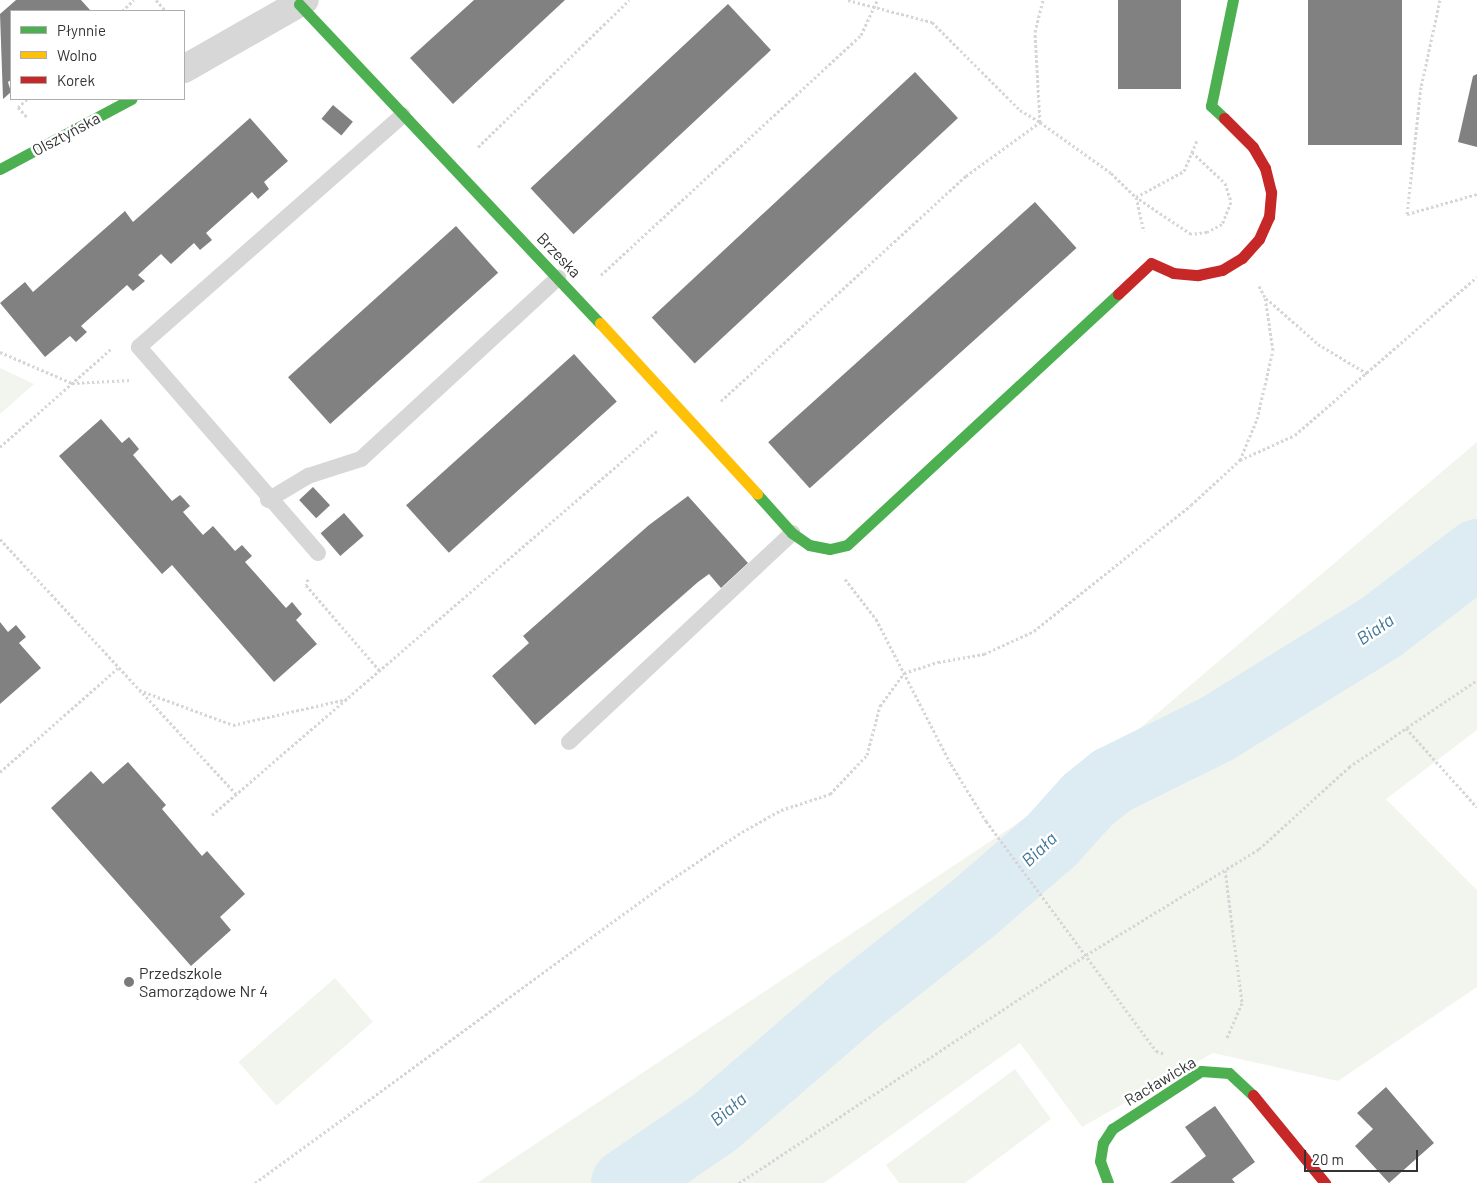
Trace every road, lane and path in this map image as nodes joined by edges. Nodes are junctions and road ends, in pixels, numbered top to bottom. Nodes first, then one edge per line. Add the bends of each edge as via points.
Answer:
1 (134, 0) edge
2 (156, 0) edge
3 (629, 0) edge
4 (848, 0) edge
5 (877, 0) edge
6 (1043, 0) edge
7 (1233, 0) edge
8 (1440, 0) edge
9 (302, 2) edge
10 (876, 7) junction
11 (123, 10) edge
12 (165, 10) edge
13 (185, 68) edge
14 (129, 100) edge
15 (1211, 106) junction
16 (403, 115) junction
17 (1040, 122) junction
18 (1192, 152) junction
19 (0, 169) edge
20 (455, 170) junction
21 (1477, 194) edge
22 (1136, 197) junction
23 (1242, 258) junction
24 (1151, 263) junction
25 (1477, 277) edge
26 (558, 278) junction
27 (576, 297) junction
28 (1265, 297) junction
29 (117, 344) dead end
30 (0, 352) edge
31 (1368, 374) junction
32 (162, 376) junction
33 (72, 383) junction
34 (682, 409) junction
35 (696, 423) junction
36 (0, 448) edge
37 (1240, 460) junction
38 (268, 500) junction
39 (792, 533) junction
40 (0, 540) edge
41 (820, 547) junction
42 (318, 553) joint
43 (118, 668) junction
44 (380, 671) junction
45 (904, 673) junction
46 (1477, 680) edge
47 (138, 689) junction
48 (347, 699) junction
49 (1406, 728) junction
50 (569, 742) dead end
51 (0, 772) edge
52 (236, 794) junction
53 (1477, 807) edge
54 (212, 815) dead end
55 (1225, 870) junction
56 (1086, 955) junction
57 (1212, 1070) junction
58 (255, 1183) edge
59 (739, 1183) edge
60 (1108, 1183) edge
61 (1325, 1183) edge

1 - 11 path
2 - 12 path
3 - 20 path
4 - 10 path
5 - 10 path
6 - 17 path via 1035,32
7 - 15 street
8 - 21 path via 1421,86 1407,214
9 - 13 street
9 - 16 street, Brzeska
10 - 17 path via 932,22 1020,110
10 - 27 path via 861,35
14 - 19 street, Olsztyńska
15 - 18 path
15 - 23 street via 1253,147 1265,168 1271,192 1269,217 1259,239
16 - 20 street, Brzeska
16 - 32 lane via 139,348
17 - 22 path via 1111,173
17 - 35 path via 966,176
18 - 22 path via 1184,171
18 - 22 path via 1225,184 1231,202 1222,224 1207,232 1191,234
20 - 26 street, Brzeska
22 - 24 path
23 - 24 street via 1222,270 1198,275 1173,273
23 - 28 path
24 - 41 street via 847,545 830,549
25 - 31 path
26 - 27 street, Brzeska
26 - 38 lane via 361,459 308,476
27 - 34 street, Brzeska
28 - 31 path via 1318,344
28 - 37 path via 1273,350 1257,419
29 - 33 path
30 - 33 path
31 - 37 path via 1295,435
32 - 33 path
32 - 38 lane
33 - 36 path
34 - 35 street, Brzeska
34 - 44 path
35 - 39 street, Brzeska
37 - 45 path via 1192,505 1034,631 984,654 938,662
38 - 42 lane
39 - 41 street, Brzeska via 808,545
39 - 50 lane
40 - 43 path
41 - 45 path via 876,619
42 - 44 path via 306,585
43 - 47 path
43 - 51 path
44 - 48 path
45 - 56 path via 951,764 986,821
45 - 58 path via 880,706 867,756 830,794 781,810 663,885
46 - 49 path
47 - 48 path via 233,724
47 - 52 path
48 - 52 path
49 - 53 path
49 - 55 path via 1349,767 1260,849
52 - 54 path
55 - 56 path
55 - 57 path via 1242,1003
56 - 57 path via 1156,1051
56 - 59 path
57 - 60 street, Racławicka via 1201,1071 1112,1129 1103,1143 1100,1161
57 - 61 street, Racławicka via 1228,1073 1241,1081

